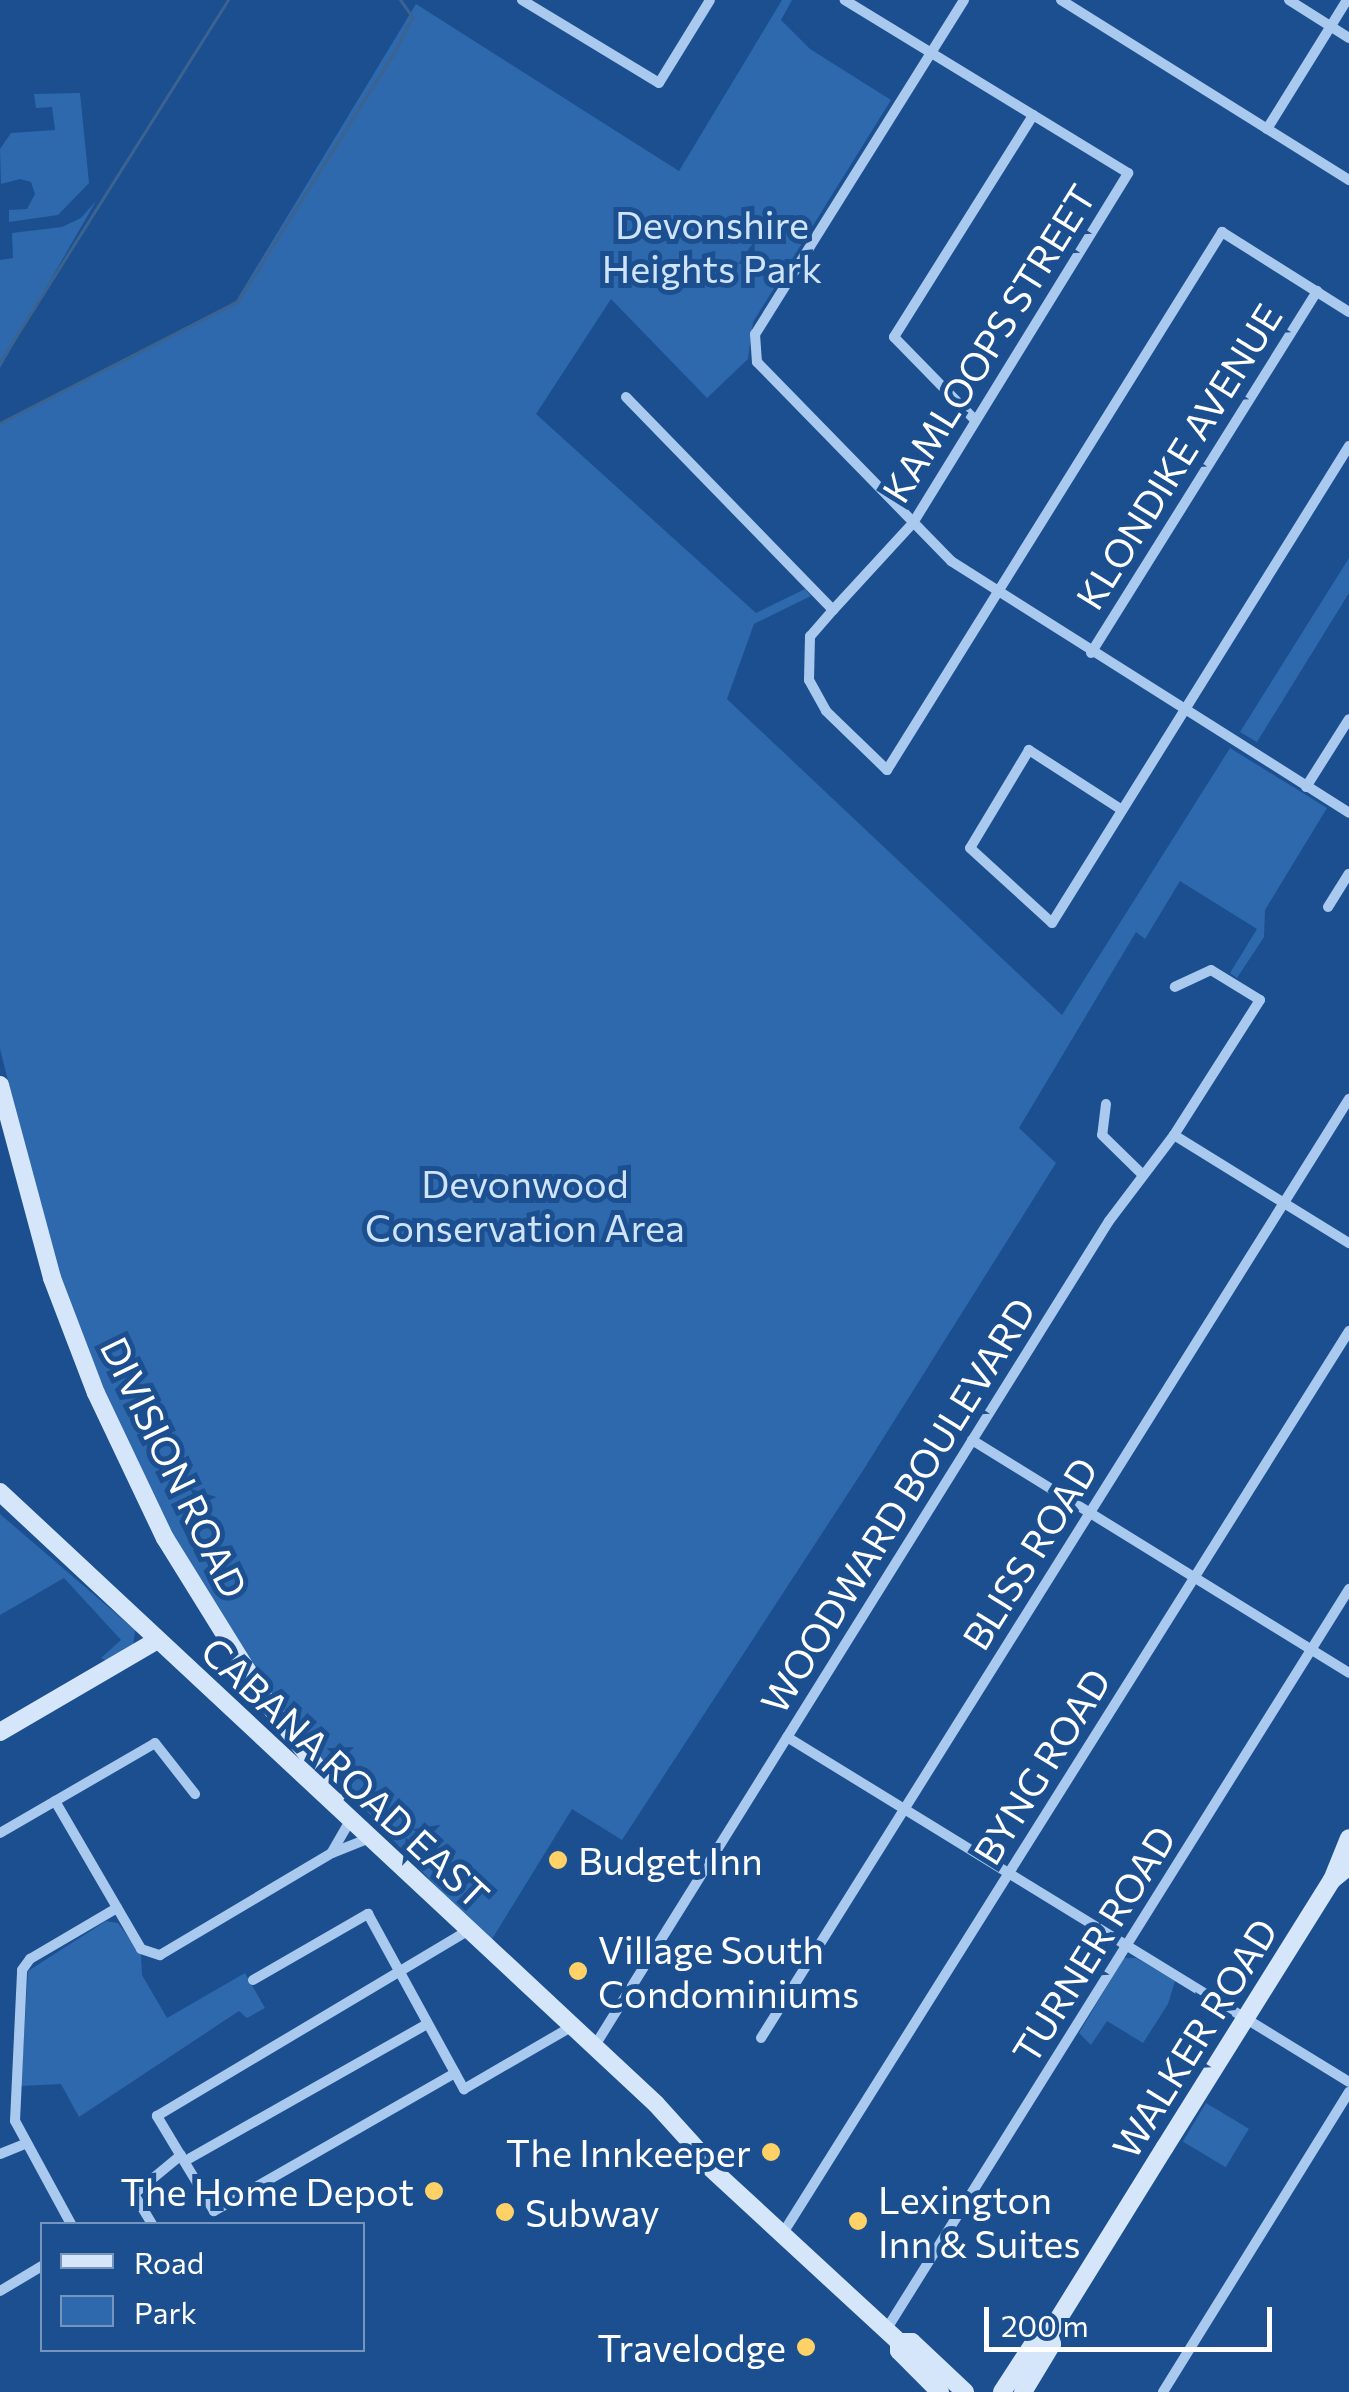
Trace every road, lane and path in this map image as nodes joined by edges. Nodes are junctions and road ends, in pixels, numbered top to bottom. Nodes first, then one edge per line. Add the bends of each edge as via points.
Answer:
1 (522, 0) edge
2 (710, 0) edge
3 (845, 0) edge
4 (964, 0) edge
5 (1061, 0) edge
6 (1289, 0) edge
7 (1348, 0) edge
8 (1331, 26) junction
9 (1349, 38) edge
10 (932, 53) junction
11 (1033, 115) junction
12 (1267, 129) junction
13 (1349, 180) edge
14 (1316, 291) junction
15 (1349, 312) edge
16 (626, 397) dead end
17 (975, 420) junction
18 (1349, 446) edge
19 (913, 523) junction
20 (996, 594) junction
21 (833, 610) junction
22 (1091, 653) junction
23 (1184, 711) junction
24 (1349, 718) edge
25 (1306, 787) junction
26 (1122, 810) junction
27 (1349, 813) edge
28 (1349, 874) edge
29 (1328, 906) dead end
30 (1175, 988) dead end
31 (0, 1085) edge
32 (1349, 1099) edge
33 (1106, 1104) dead end
34 (1174, 1135) junction
35 (1143, 1176) junction
36 (1284, 1203) junction
37 (1349, 1243) edge
38 (1349, 1331) edge
39 (972, 1440) junction
40 (0, 1492) edge
41 (1090, 1513) junction
42 (1195, 1578) junction
43 (1349, 1590) edge
44 (156, 1641) junction
45 (1312, 1650) junction
46 (1349, 1672) edge
47 (0, 1732) edge
48 (788, 1737) junction
49 (195, 1794) dead end
50 (55, 1801) junction
51 (904, 1810) junction
52 (351, 1818) junction
53 (0, 1833) edge
54 (372, 1836) junction
55 (1349, 1838) edge
56 (332, 1853) junction
57 (1349, 1866) edge
58 (1008, 1875) junction
59 (1332, 1880) junction
60 (117, 1908) junction
61 (470, 1930) junction
62 (1126, 1948) junction
63 (399, 1972) junction
64 (253, 1980) dead end
65 (1244, 2020) junction
66 (427, 2024) junction
67 (571, 2027) junction
68 (761, 2038) dead end
69 (593, 2048) junction
70 (455, 2073) junction
71 (1349, 2082) edge
72 (1349, 2092) edge
73 (24, 2144) junction
74 (0, 2154) edge
75 (183, 2158) junction
76 (70, 2222) edge
77 (151, 2222) edge
78 (783, 2233) junction
79 (40, 2267) edge
80 (0, 2291) edge
81 (1049, 2334) junction
82 (893, 2336) junction
83 (940, 2392) edge
84 (965, 2392) edge
85 (1002, 2392) edge
86 (1023, 2392) edge
87 (1163, 2392) edge

1 - 2 street via 659,83
3 - 10 street, KAMLOOPS STREET
4 - 10 street
5 - 12 street
6 - 8 street
7 - 8 street
8 - 9 street
8 - 12 street
10 - 11 street, KAMLOOPS STREET
10 - 19 street via 755,334 754,348 757,362
11 - 17 street via 894,336
11 - 17 street, KAMLOOPS STREET via 1128,173
12 - 13 street
14 - 15 street
14 - 20 street via 1222,232
14 - 22 street, KLONDIKE AVENUE
16 - 21 street
17 - 19 street, KAMLOOPS STREET
18 - 23 street
19 - 20 street
19 - 21 street, KAMLOOPS STREET
20 - 21 street, KAMLOOPS STREET via 887,770 826,711 808,680 810,636
20 - 22 street
22 - 23 street
23 - 25 street
23 - 26 street
24 - 25 street
25 - 27 street
26 - 26 street via 1029,750 970,848 1052,923
28 - 29 street
30 - 34 street, WOODWARD BOULEVARD via 1212,970 1260,1000
31 - 54 main road, DIVISION ROAD via 52,1278 165,1538 268,1704
32 - 36 street, BLISS ROAD
33 - 35 street via 1102,1134
34 - 35 street, WOODWARD BOULEVARD
34 - 36 street
35 - 39 street, WOODWARD BOULEVARD
36 - 37 street
36 - 41 street, BLISS ROAD
38 - 42 street, BYNG ROAD
39 - 41 street
39 - 48 street, WOODWARD BOULEVARD
40 - 44 main road, CABANA ROAD EAST
41 - 42 street
41 - 51 street, BLISS ROAD
42 - 45 street
42 - 58 street, BYNG ROAD
43 - 45 street, TURNER ROAD
44 - 47 main road
44 - 52 main road, CABANA ROAD EAST
45 - 46 street
45 - 62 street, TURNER ROAD
48 - 51 street
48 - 69 street, WOODWARD BOULEVARD
49 - 50 street via 155,1743
50 - 53 street
50 - 60 street
51 - 58 street
51 - 68 street, BLISS ROAD
52 - 54 main road, CABANA ROAD EAST
52 - 56 street
54 - 56 street
54 - 61 main road, CABANA ROAD EAST
55 - 59 main road, WALKER ROAD
56 - 60 street via 160,1955 141,1949
57 - 59 main road, WALKER ROAD
58 - 62 street
58 - 78 street, BYNG ROAD
59 - 65 main road, WALKER ROAD
60 - 73 street via 22,1970 13,2096
61 - 63 street
61 - 67 main road, CABANA ROAD EAST
62 - 65 street
62 - 82 street, TURNER ROAD
63 - 64 street via 368,1914
63 - 66 street
63 - 75 street via 157,2116
65 - 71 street
65 - 81 main road, WALKER ROAD
66 - 70 street
66 - 75 street
67 - 69 main road, CABANA ROAD EAST
67 - 70 street via 464,2089
69 - 78 main road, CABANA ROAD EAST
70 - 75 street via 214,2210
72 - 87 street
73 - 74 street
73 - 76 street
75 - 77 street via 134,2194
78 - 82 main road, CABANA ROAD EAST
79 - 80 street
81 - 85 main road, WALKER ROAD via 1039,2335
81 - 86 main road, WALKER ROAD via 1052,2344
82 - 83 main road, CABANA ROAD EAST
82 - 84 main road, CABANA ROAD EAST via 912,2342

